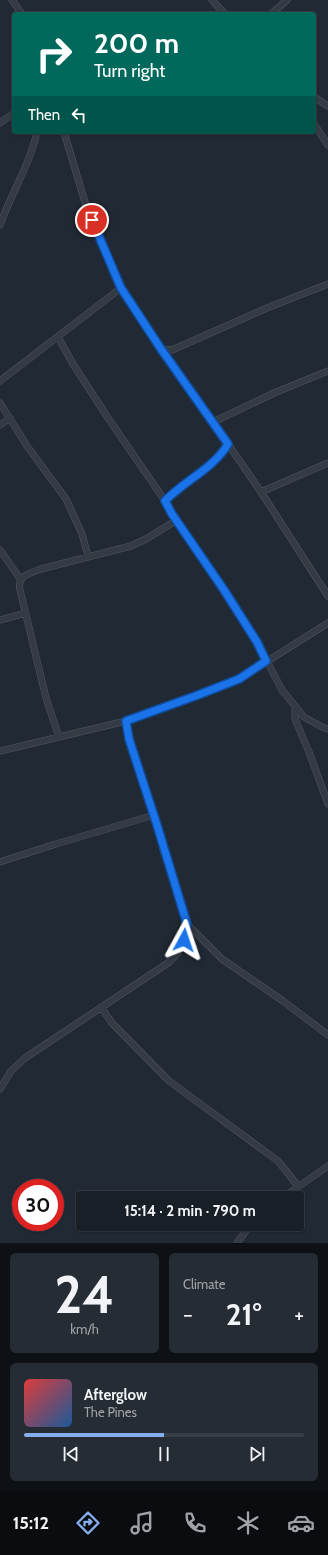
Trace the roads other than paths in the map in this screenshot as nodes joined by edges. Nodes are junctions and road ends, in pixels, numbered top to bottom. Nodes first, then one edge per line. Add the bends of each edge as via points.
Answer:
1 (12, 0) edge
2 (212, 0) edge
3 (287, 0) edge
4 (21, 12) edge
5 (223, 12) edge
6 (273, 12) edge
7 (316, 98) edge
8 (328, 106) edge
9 (12, 114) edge
10 (0, 123) edge
11 (316, 127) edge
12 (37, 134) edge
13 (65, 134) edge
14 (328, 145) edge
15 (0, 225) edge
16 (328, 284) edge
17 (121, 288) junction
18 (58, 337) junction
19 (161, 349) junction
20 (328, 371) edge
21 (0, 382) edge
22 (0, 403) edge
23 (10, 418) junction
24 (213, 422) junction
25 (0, 425) edge
26 (228, 444) junction
27 (328, 463) edge
28 (262, 492) junction
29 (165, 501) junction
30 (176, 520) junction
31 (0, 550) edge
32 (88, 556) junction
33 (20, 580) junction
34 (328, 596) edge
35 (26, 613) junction
36 (0, 620) edge
37 (328, 623) edge
38 (266, 661) junction
39 (295, 708) junction
40 (126, 721) junction
41 (328, 729) edge
42 (59, 737) junction
43 (0, 751) edge
44 (328, 804) edge
45 (154, 815) junction
46 (0, 862) edge
47 (187, 924) junction
48 (101, 1007) junction
49 (328, 1035) edge
50 (0, 1089) edge
51 (328, 1166) edge
52 (298, 1186) junction
53 (291, 1191) edge
54 (246, 1231) edge
55 (237, 1243) edge

1 - 4 street
2 - 5 street
3 - 6 street
7 - 8 street
9 - 10 street
11 - 14 street
12 - 15 street via 34,147
13 - 17 street via 88,209
16 - 19 street via 172,350
17 - 18 street
17 - 19 street
18 - 21 street
18 - 29 street via 72,364
19 - 24 street
20 - 24 street via 274,392
22 - 23 street
23 - 25 street
23 - 32 street via 66,499 82,534
24 - 26 street
26 - 28 street
26 - 29 street via 218,458
27 - 28 street
28 - 34 street
29 - 30 street
30 - 32 street via 131,546
30 - 38 street via 224,590
31 - 33 street
32 - 33 street via 29,573
33 - 35 street
35 - 36 street
35 - 42 street via 46,698
37 - 38 street
38 - 39 street
38 - 40 street via 239,679
39 - 41 street via 304,717
39 - 44 street via 295,719
40 - 42 street
40 - 45 street via 129,739
42 - 43 street
45 - 46 street
45 - 47 street
47 - 48 street via 184,940 177,954 168,963
47 - 49 street via 222,959
48 - 50 street via 25,1058 11,1071
48 - 52 street via 112,1022 168,1080 278,1161
51 - 52 street
52 - 53 street
54 - 55 street

